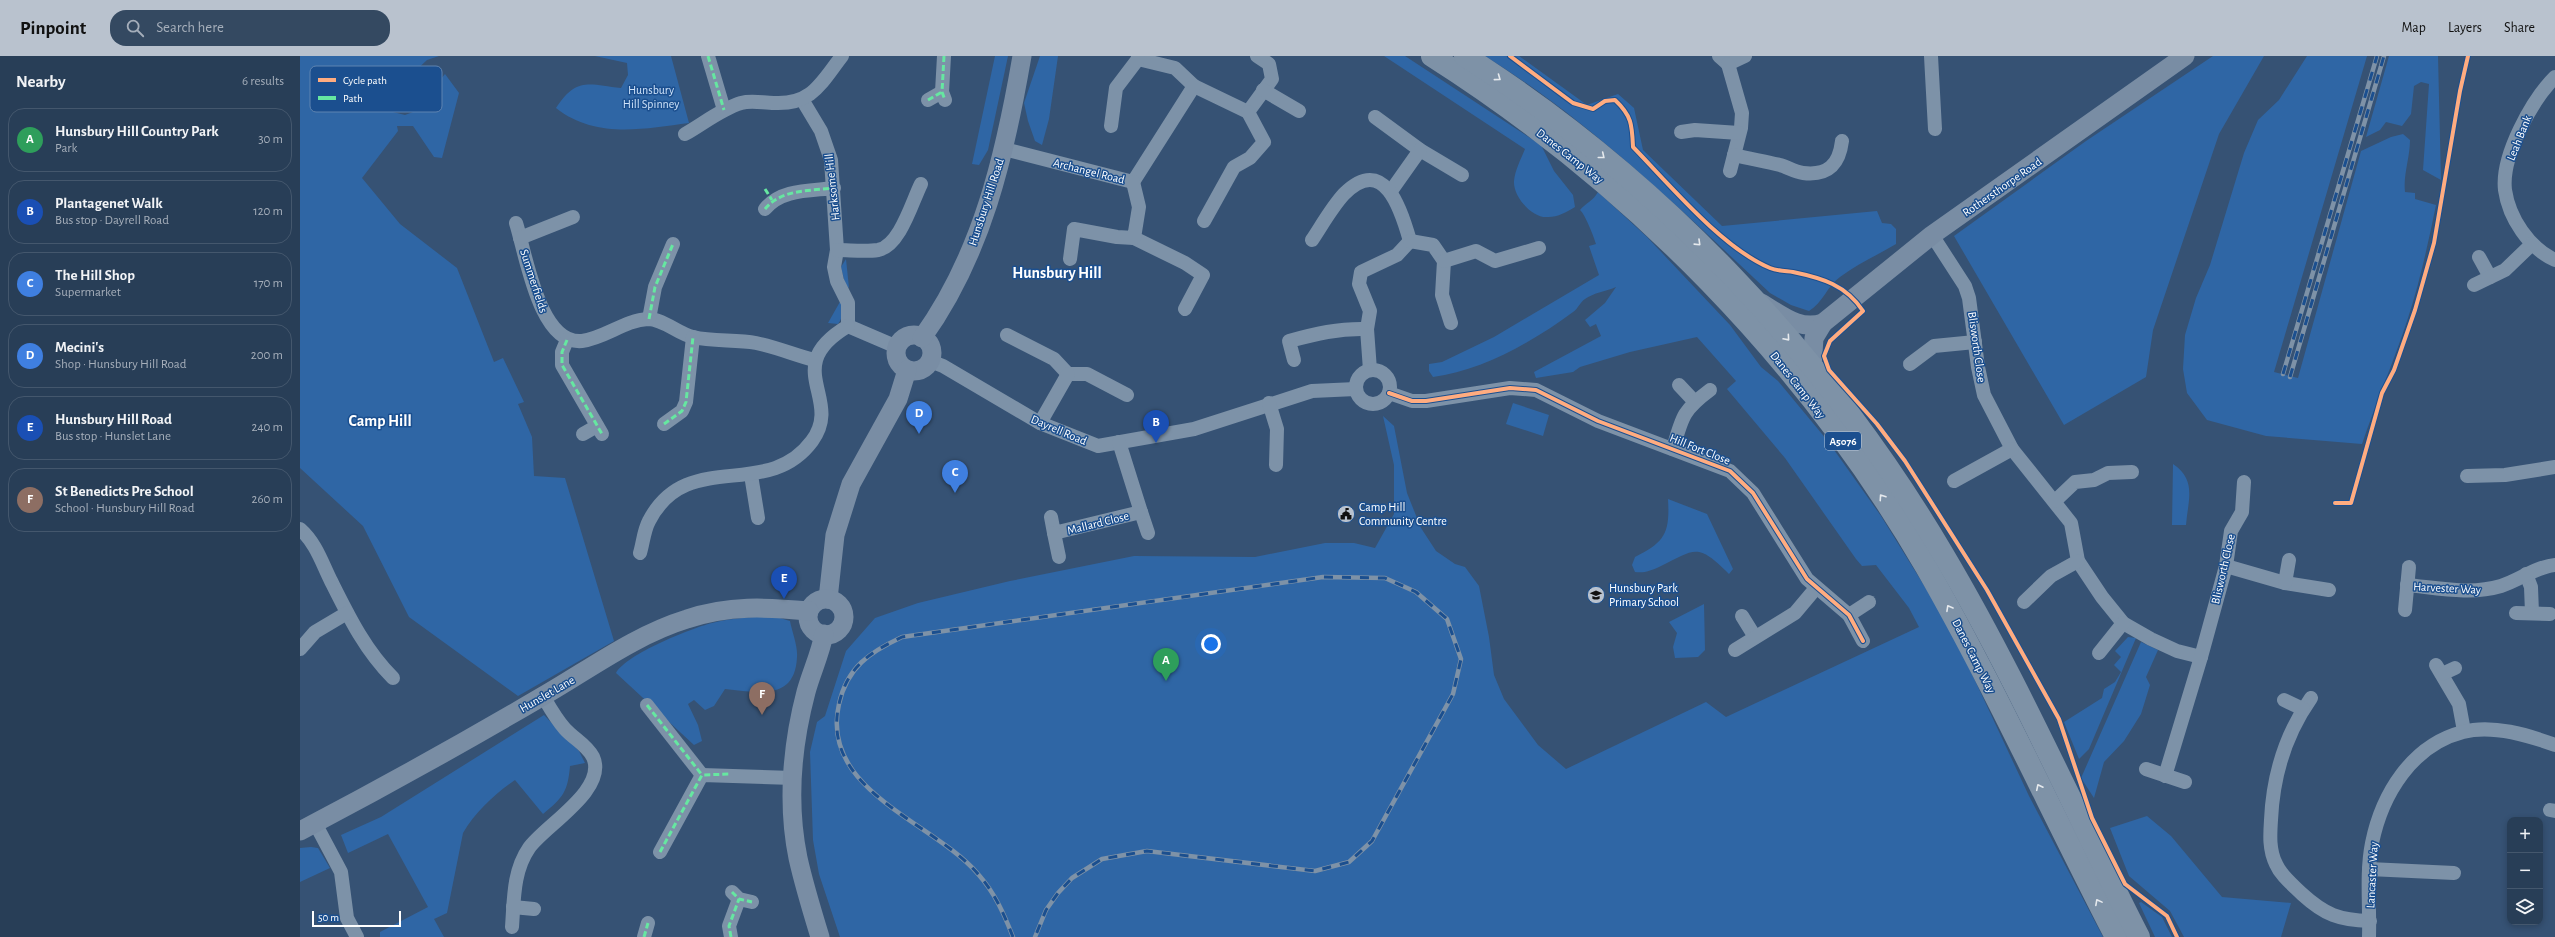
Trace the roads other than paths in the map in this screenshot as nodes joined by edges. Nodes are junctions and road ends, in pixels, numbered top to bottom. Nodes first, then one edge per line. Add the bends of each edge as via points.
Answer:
1 (708, 56) edge
2 (842, 56) edge
3 (944, 56) edge
4 (1022, 56) edge
5 (1257, 56) edge
6 (1432, 56) edge
7 (1465, 56) edge
8 (1745, 56) edge
9 (1931, 56) edge
10 (2185, 56) edge
11 (1138, 58) edge
12 (1723, 60) edge
13 (2555, 77) edge
14 (1194, 86) junction
15 (1263, 90) junction
16 (928, 100) dead end
17 (802, 101) junction
18 (724, 110) junction
19 (1299, 111) dead end
20 (1248, 112) junction
21 (1375, 117) dead end
22 (1111, 126) dead end
23 (1934, 129) dead end
24 (1681, 132) dead end
25 (1740, 133) junction
26 (685, 134) dead end
27 (1842, 142) dead end
28 (1004, 149) junction
29 (1420, 150) junction
30 (1734, 155) junction
31 (1730, 172) dead end
32 (1462, 175) dead end
33 (1133, 182) junction
34 (921, 184) dead end
35 (834, 188) junction
36 (1391, 191) junction
37 (768, 199) dead end
38 (573, 217) dead end
39 (1204, 221) dead end
40 (516, 223) dead end
41 (1932, 236) junction
42 (520, 238) junction
43 (1134, 238) junction
44 (1312, 240) dead end
45 (1410, 241) junction
46 (673, 244) dead end
47 (2532, 244) junction
48 (1539, 248) dead end
49 (837, 250) junction
50 (2479, 257) dead end
51 (1070, 259) dead end
52 (2555, 260) edge
53 (1444, 261) junction
54 (2490, 277) junction
55 (2474, 285) dead end
56 (1752, 298) junction
57 (1185, 309) dead end
58 (649, 319) junction
59 (1824, 322) junction
60 (1451, 323) dead end
61 (848, 326) junction
62 (1367, 329) junction
63 (1007, 335) dead end
64 (692, 337) junction
65 (922, 338) junction
66 (567, 340) junction
67 (1975, 342) junction
68 (897, 347) junction
69 (814, 360) junction
70 (1294, 360) dead end
71 (930, 361) junction
72 (1910, 364) dead end
73 (1812, 366) junction
74 (907, 370) junction
75 (1370, 370) junction
76 (1068, 374) junction
77 (1679, 385) dead end
78 (1356, 389) junction
79 (1710, 390) dead end
80 (1389, 393) junction
81 (1127, 395) dead end
82 (1694, 401) junction
83 (1269, 403) junction
84 (664, 424) dead end
85 (1040, 424) junction
86 (583, 434) dead end
87 (1120, 442) junction
88 (1673, 449) junction
89 (2012, 449) junction
90 (1276, 465) dead end
91 (2555, 467) edge
92 (2132, 472) dead end
93 (751, 475) junction
94 (2467, 476) dead end
95 (1954, 481) dead end
96 (2244, 482) dead end
97 (2055, 501) junction
98 (1141, 512) junction
99 (758, 518) dead end
100 (1051, 518) dead end
101 (300, 529) edge
102 (1148, 532) dead end
103 (1054, 533) junction
104 (640, 553) dead end
105 (1059, 557) dead end
106 (2289, 560) dead end
107 (2078, 562) junction
108 (2555, 565) edge
109 (2226, 566) junction
110 (2409, 567) dead end
111 (2526, 574) junction
112 (2285, 583) junction
113 (2407, 586) junction
114 (1816, 588) junction
115 (2329, 590) dead end
116 (828, 599) junction
117 (1869, 602) dead end
118 (2024, 602) dead end
119 (2406, 610) dead end
120 (809, 611) junction
121 (2516, 613) dead end
122 (2532, 613) junction
123 (347, 614) junction
124 (2550, 614) dead end
125 (1849, 615) junction
126 (1742, 616) dead end
127 (2123, 623) junction
128 (824, 634) junction
129 (1755, 638) junction
130 (1863, 641) dead end
131 (300, 649) edge
132 (1735, 650) dead end
133 (2099, 653) dead end
134 (2201, 657) junction
135 (2455, 668) dead end
136 (393, 678) dead end
137 (543, 696) junction
138 (2284, 700) dead end
139 (647, 705) dead end
140 (2464, 731) junction
141 (2555, 745) edge
142 (2146, 769) dead end
143 (702, 775) junction
144 (2165, 776) junction
145 (792, 778) junction
146 (2185, 782) dead end
147 (308, 827) edge
148 (660, 852) dead end
149 (2370, 869) junction
150 (2456, 873) dead end
151 (741, 898) dead end
152 (513, 907) junction
153 (534, 909) dead end
154 (2370, 921) junction
155 (512, 928) dead end
156 (358, 937) edge
157 (731, 937) edge
158 (820, 937) edge
159 (2116, 937) edge
160 (2139, 937) edge
161 (2369, 937) edge

1 - 18 street
2 - 17 street via 815,90
3 - 16 street via 943,96
4 - 28 street, Hunsbury Hill Road
5 - 15 street via 1269,64 1272,79
159 -> 6 highway, Danes Camp Way / A5076 via 1963,633 1925,565 1883,498 1814,404 1733,307 1654,226 1565,149 1475,83
7 -> 56 highway, Danes Camp Way / A5076 via 1560,123 1617,168 1672,217
8 - 12 street
9 - 23 street
10 - 41 street, Rothersthorpe Road
11 - 14 street via 1175,68
11 - 22 street via 1116,88
12 - 25 street via 1742,113
13 - 47 street, Leah Bank via 2537,98 2525,119 2507,170 2505,189 2509,203 2518,225
14 - 20 street
14 - 33 street, Archangel Road
15 - 19 street
15 - 20 street
17 - 18 street via 788,104 741,103
17 - 35 street, Harksome Hill via 821,131 827,146
18 - 26 street
20 - 39 street via 1264,142 1250,158 1234,167
21 - 29 street
24 - 25 street via 1695,130
25 - 30 street
27 - 30 street via 1840,158 1832,167 1819,173 1802,173 1782,165
28 - 33 street, Archangel Road
28 - 65 street, Hunsbury Hill Road via 968,258 951,294
29 - 32 street
29 - 36 street
30 - 31 street
33 - 43 street via 1139,207
34 - 49 street via 899,232 890,243 880,250
35 - 37 street
35 - 49 street, Harksome Hill
36 - 44 street via 1379,181 1361,181 1344,194
36 - 45 street
38 - 42 street, Summerfields
40 - 42 street, Summerfields
41 - 59 street, Rothersthorpe Road
41 - 67 street, Blisworth Close via 1965,286 1972,308
42 - 66 street, Summerfields via 529,273 546,318
43 - 51 street via 1074,228
43 - 57 street via 1185,263 1203,275
45 - 53 street via 1433,245
45 - 62 street via 1397,255 1361,272 1359,284 1370,311
46 - 58 street via 655,287
47 - 52 street, Leah Bank
47 - 54 street via 2505,270
48 - 53 street via 1495,261 1476,252
49 - 61 street, Harksome Hill via 835,274 848,303
50 - 54 street
53 - 60 street via 1442,295
54 - 55 street
56 - 59 street, Rothersthorpe Road via 1798,325 1814,326
56 -> 73 highway, Danes Camp Way / A5076
58 - 64 street
58 - 66 street via 582,341
59 - 73 street, Rothersthorpe Road via 1814,338
61 - 68 street
61 - 69 street via 830,339
62 - 70 street via 1326,331 1289,341
62 - 75 street
63 - 76 street via 1054,359
64 - 69 street via 756,343
64 - 84 street via 686,402 682,411
65 - 68 street via 905,338
65 - 71 street via 931,347
66 - 86 street via 562,352 562,365 599,430
67 - 72 street via 1934,346
67 - 89 street, Blisworth Close via 1984,395
68 - 74 street via 898,362
69 - 93 street via 814,375 822,407 821,425 811,442 797,456 773,469
71 - 74 street via 921,370
71 - 85 street, Dayrell Road via 943,366
73 - 160 highway, Danes Camp Way / A5076 via 1869,440 1943,555 1984,628
74 - 116 street via 898,399 851,484 835,535
75 - 78 street via 1358,379
75 - 80 street via 1386,376 1390,386
76 - 81 street via 1087,374
76 - 85 street
77 - 82 street
78 - 80 street via 1361,399 1371,404 1382,402
78 - 83 street, Dayrell Road via 1312,392
79 - 82 street, Hill Fort Close
80 - 88 street, Hill Fort Close via 1412,401 1458,397 1510,388 1536,390 1598,421
82 - 88 street, Hill Fort Close via 1683,414
83 - 87 street, Dayrell Road via 1194,429
83 - 90 street via 1277,429
85 - 87 street, Dayrell Road via 1098,446
87 - 98 street, Mallard Close
88 - 114 street, Hill Fort Close via 1730,471 1744,482 1794,561
89 - 95 street
89 - 97 street, Blisworth Close
91 - 94 street via 2505,475
92 - 97 street via 2108,473 2094,480 2075,482
93 - 99 street
93 - 104 street via 703,478 679,487 663,500 649,522
96 - 109 street, Blisworth Close via 2242,512 2231,531
97 - 107 street, Blisworth Close via 2071,523
98 - 102 street, Mallard Close
98 - 103 street, Mallard Close
100 - 103 street, Mallard Close
101 - 123 street via 316,548
103 - 105 street, Mallard Close
106 - 112 street
107 - 118 street via 2051,576
107 - 127 street, Blisworth Close
108 - 111 street, Harvester Way
109 - 112 street
109 - 134 street, Blisworth Close
110 - 113 street
111 - 113 street, Harvester Way via 2486,590
111 - 122 street via 2531,587
112 - 115 street
113 - 119 street
114 - 125 street, Hill Fort Close
114 - 129 street via 1795,613
116 - 120 street via 817,602
116 - 128 street via 842,608 844,619 834,632
117 - 125 street
120 - 128 street via 813,629
120 - 137 street, Hunslet Lane via 763,606 725,610 686,619 636,641
121 - 122 street
122 - 124 street
123 - 131 street via 315,632
123 - 136 street via 361,640
125 - 130 street, Hill Fort Close
126 - 129 street
127 - 133 street
127 - 134 street, Blisworth Close via 2177,651
128 - 145 street via 806,691 796,738
129 - 132 street
134 - 144 street, Blisworth Close
135 - 140 street via 2439,669 2459,704
137 - 147 street, Hunslet Lane
137 - 152 street via 557,720 594,758 594,771 587,792 529,848 514,885
138 - 154 street via 2307,704 2278,762 2271,809 2272,850 2276,865 2287,880 2314,905 2332,916 2347,920
139 - 143 street
140 - 141 street, Lancaster Way via 2513,733
140 - 149 street, Lancaster Way via 2440,740 2422,752 2393,787 2376,826 2371,845
142 - 144 street
143 - 145 street
143 - 148 street
144 - 146 street
145 - 158 street via 793,823 798,857
147 - 156 street via 341,872 347,918
149 - 150 street
149 - 154 street, Lancaster Way
151 - 157 street via 730,926
152 - 153 street
152 - 155 street
154 - 161 street, Lancaster Way

